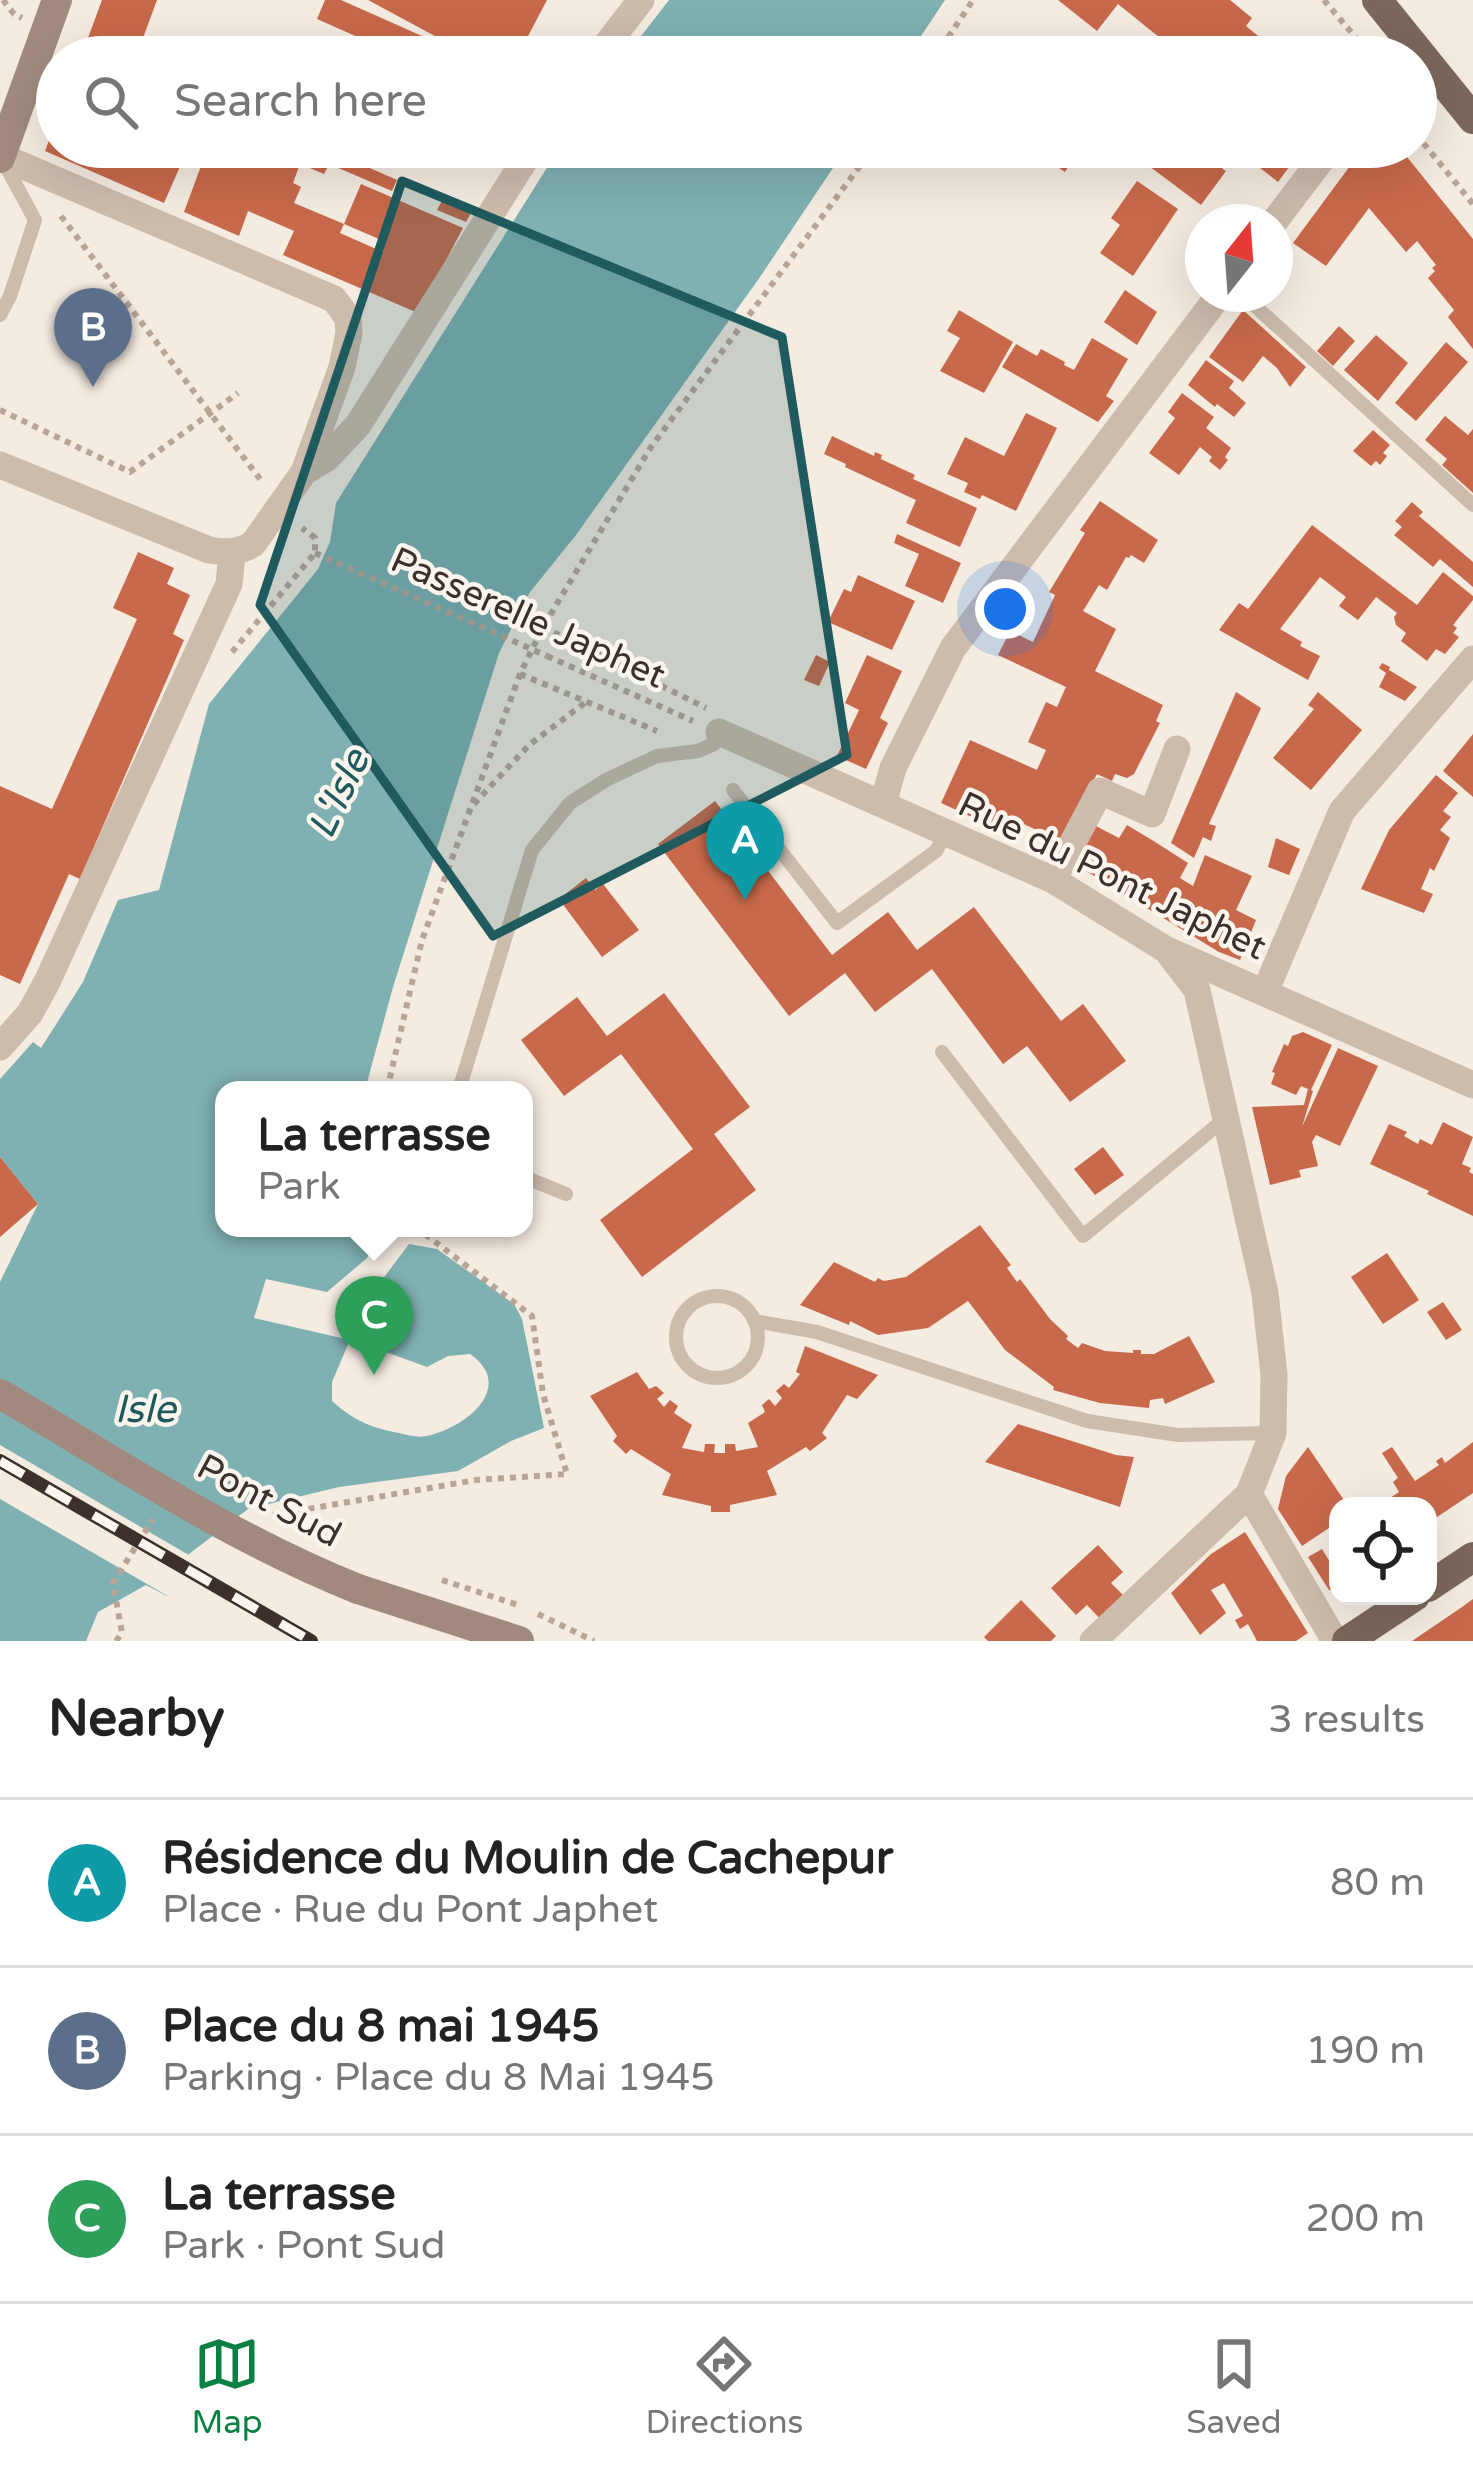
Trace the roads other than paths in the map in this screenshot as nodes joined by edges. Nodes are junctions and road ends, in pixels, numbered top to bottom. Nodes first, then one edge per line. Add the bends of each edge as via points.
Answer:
1 (57, 0) edge
2 (640, 0) edge
3 (1377, 0) edge
4 (44, 36) edge
5 (613, 36) edge
6 (1401, 36) edge
7 (36, 58) edge
8 (1437, 80) edge
9 (1473, 119) edge
10 (0, 157) edge
11 (520, 168) edge
12 (1315, 168) edge
13 (1288, 204) edge
14 (1206, 312) edge
15 (1263, 312) edge
16 (0, 315) edge
17 (0, 465) edge
18 (304, 472) junction
19 (1473, 505) edge
20 (232, 554) junction
21 (1473, 659) edge
22 (708, 741) joint
23 (1177, 749) dead end
24 (733, 790) dead end
25 (883, 804) junction
26 (946, 832) junction
27 (1053, 880) junction
28 (1165, 949) junction
29 (1265, 992) junction
30 (0, 1047) edge
31 (941, 1052) dead end
32 (462, 1081) edge
33 (1473, 1084) edge
34 (1226, 1118) junction
35 (533, 1181) edge
36 (566, 1194) dead end
37 (754, 1321) junction
38 (0, 1394) edge
39 (1273, 1433) junction
40 (1249, 1494) junction
41 (1473, 1557) edge
42 (1437, 1581) edge
43 (1401, 1605) edge
44 (519, 1641) edge
45 (1093, 1641) edge
46 (1335, 1641) edge
47 (1347, 1641) edge

1 - 4 main road
2 - 5 street
3 - 6 main road
7 - 10 main road
8 - 9 main road
10 - 16 lane via 35,220
10 - 18 street via 334,299 349,333
11 - 18 street via 358,425
12 - 13 street
14 - 25 street via 953,648
15 - 19 lane
17 - 20 street
18 - 20 street via 287,518
20 - 30 street via 229,584 47,982
21 - 29 street via 1342,811
22 - 25 street, Rue du Pont Japhet
22 - 32 lane via 606,780 570,803 532,850
23 - 27 street via 1151,814 1100,791
24 - 26 lane via 836,923 936,851
25 - 26 street, Rue du Pont Japhet
26 - 27 street, Rue du Pont Japhet
27 - 28 street, Rue du Pont Japhet
28 - 29 street, Rue du Pont Japhet
28 - 34 street via 1197,990
29 - 33 street, Rue du Pont Japhet
31 - 34 lane via 1083,1236
34 - 39 street via 1265,1293
35 - 36 lane
37 - 37 lane via 757,1347 730,1376 703,1375 682,1358 676,1333 698,1301 736,1301
37 - 39 lane via 817,1332 1087,1421 1178,1435
38 - 44 main road, Pont Sud, bridge via 261,1546
39 - 40 street
40 - 45 street
40 - 46 street
41 - 42 main road
43 - 47 main road

